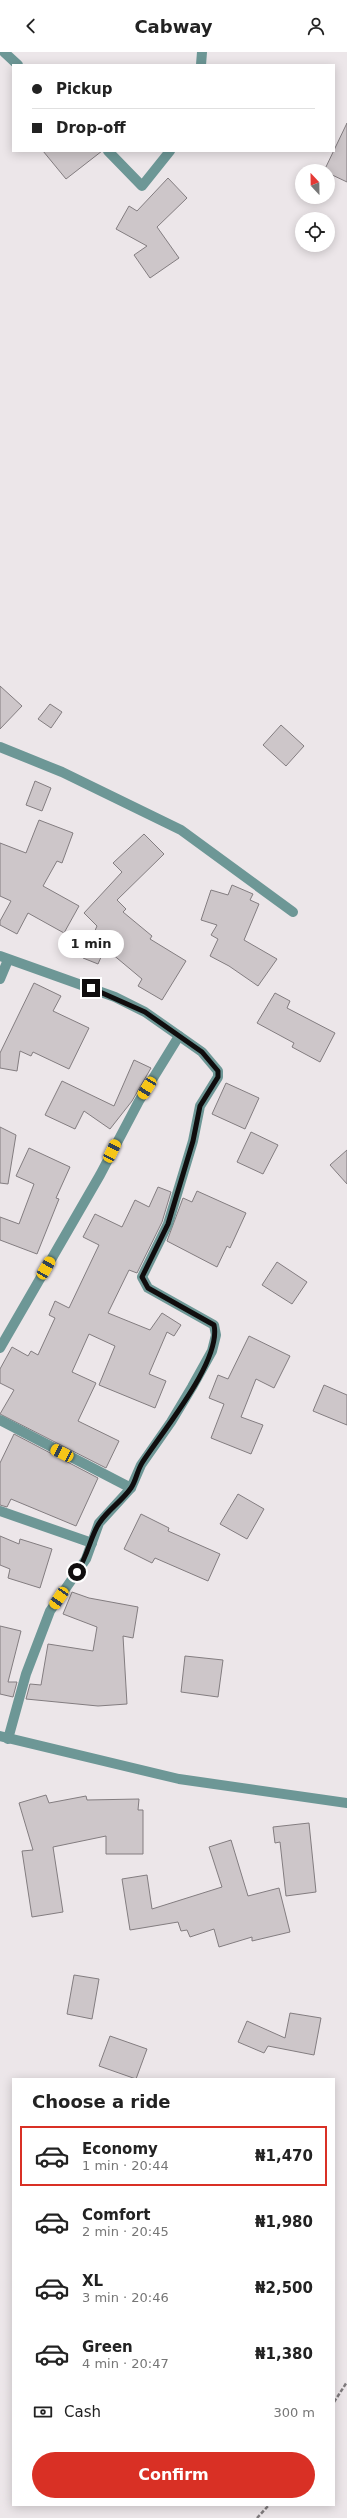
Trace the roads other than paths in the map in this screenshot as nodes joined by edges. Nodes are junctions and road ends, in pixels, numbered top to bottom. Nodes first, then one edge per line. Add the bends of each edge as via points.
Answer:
1 (4, 52) edge
2 (202, 52) edge
3 (17, 64) edge
4 (201, 64) edge
5 (109, 152) edge
6 (169, 152) edge
7 (0, 747) edge
8 (293, 912) dead end
9 (4, 958) edge
10 (0, 979) edge
11 (179, 1036) junction
12 (0, 1348) edge
13 (0, 1420) edge
14 (131, 1488) junction
15 (0, 1511) edge
16 (92, 1543) junction
17 (4, 1737) edge
18 (347, 1803) edge

1 - 3 street
2 - 4 street
5 - 6 street via 142,186
7 - 8 street via 62,772 181,830
9 - 10 street
9 - 11 street via 115,997 145,1012
11 - 12 street via 138,1101 100,1175
11 - 14 street via 202,1052 217,1067 218,1077 200,1106 193,1141 168,1224 142,1277 148,1288 214,1325 216,1335 212,1351 192,1387 172,1422 141,1465
13 - 14 street
14 - 16 street via 99,1523
15 - 16 street
16 - 17 street via 86,1558 50,1611
17 - 18 street via 179,1779

